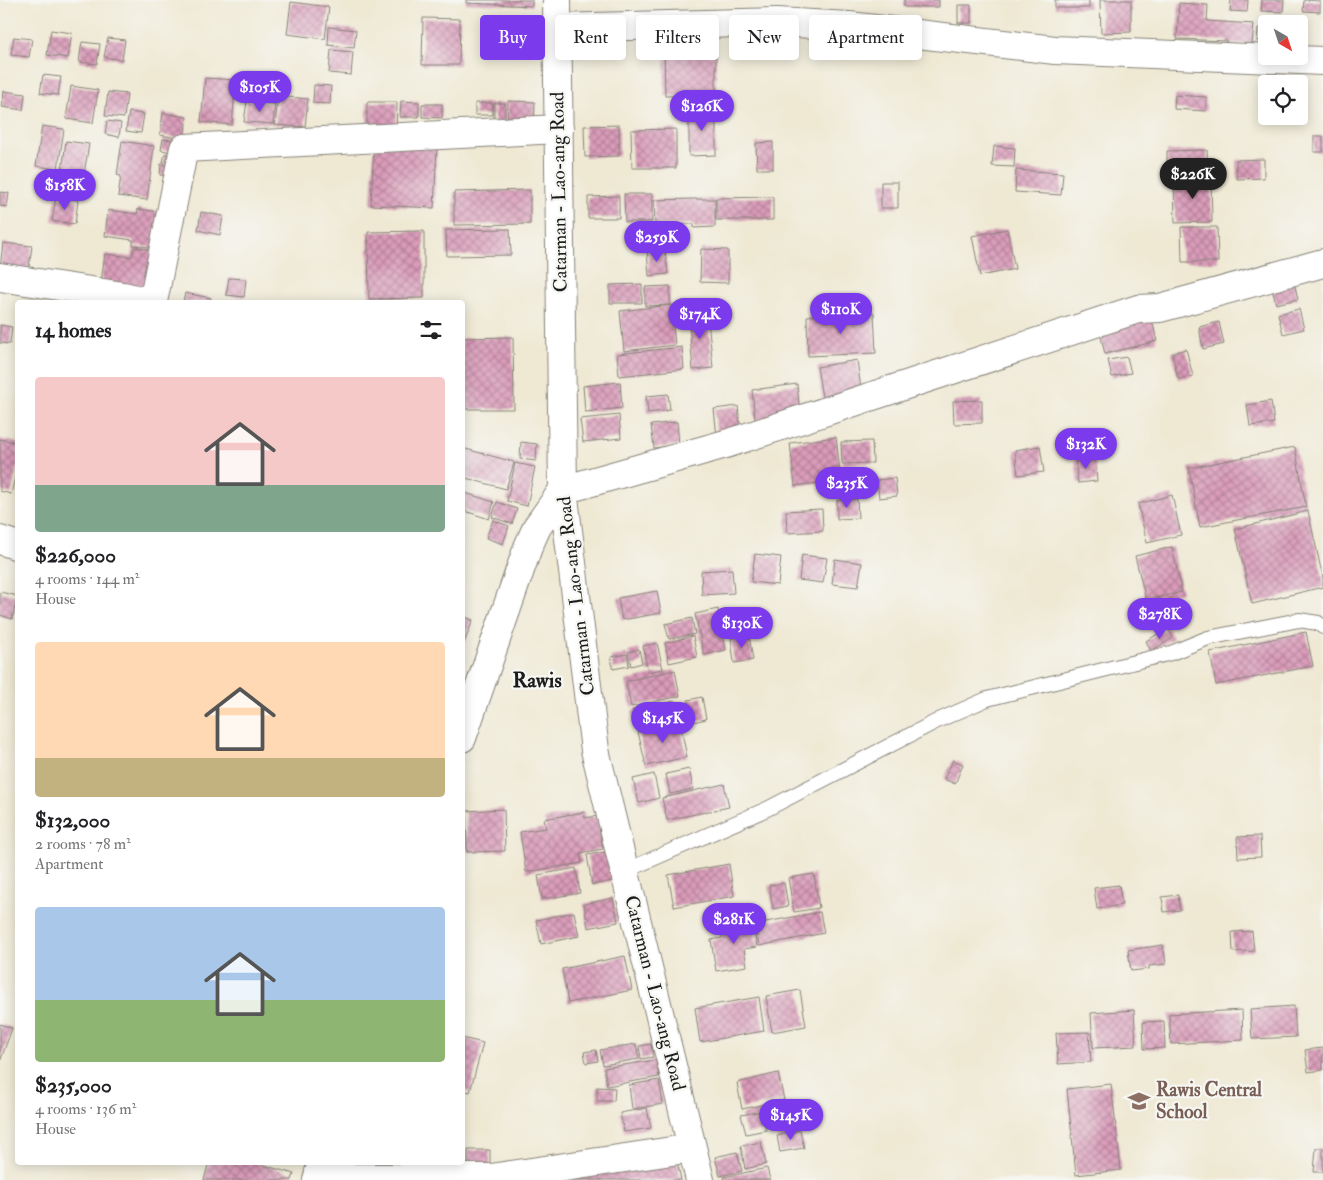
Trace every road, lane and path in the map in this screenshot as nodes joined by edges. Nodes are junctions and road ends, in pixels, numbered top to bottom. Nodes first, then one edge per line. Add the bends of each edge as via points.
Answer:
1 (557, 0) edge
2 (557, 15) edge
3 (626, 26) edge
4 (558, 60) edge
5 (1323, 60) edge
6 (559, 129) junction
7 (1323, 263) edge
8 (0, 278) edge
9 (140, 300) edge
10 (153, 300) edge
11 (563, 490) junction
12 (0, 540) edge
13 (15, 545) edge
14 (1323, 627) edge
15 (470, 689) edge
16 (465, 720) edge
17 (625, 871) junction
18 (692, 1148) junction
19 (319, 1171) edge
20 (700, 1180) edge

1 - 2 street, Catarman - Lao-ang Road
3 - 5 street via 777,22 849,26 1055,50
4 - 6 street, Catarman - Lao-ang Road
6 - 10 street via 184,148
6 - 11 street, Catarman - Lao-ang Road
7 - 11 street via 1160,308 1138,309 729,443
8 - 9 street
11 - 15 street via 528,547
11 - 17 street, Catarman - Lao-ang Road via 595,750
12 - 13 street
14 - 17 lane via 1299,620 1208,638 1171,653 987,700 939,720 767,809
15 - 16 street
17 - 18 street, Catarman - Lao-ang Road
18 - 19 street via 491,1178 347,1178
18 - 20 street, Catarman - Lao-ang Road

